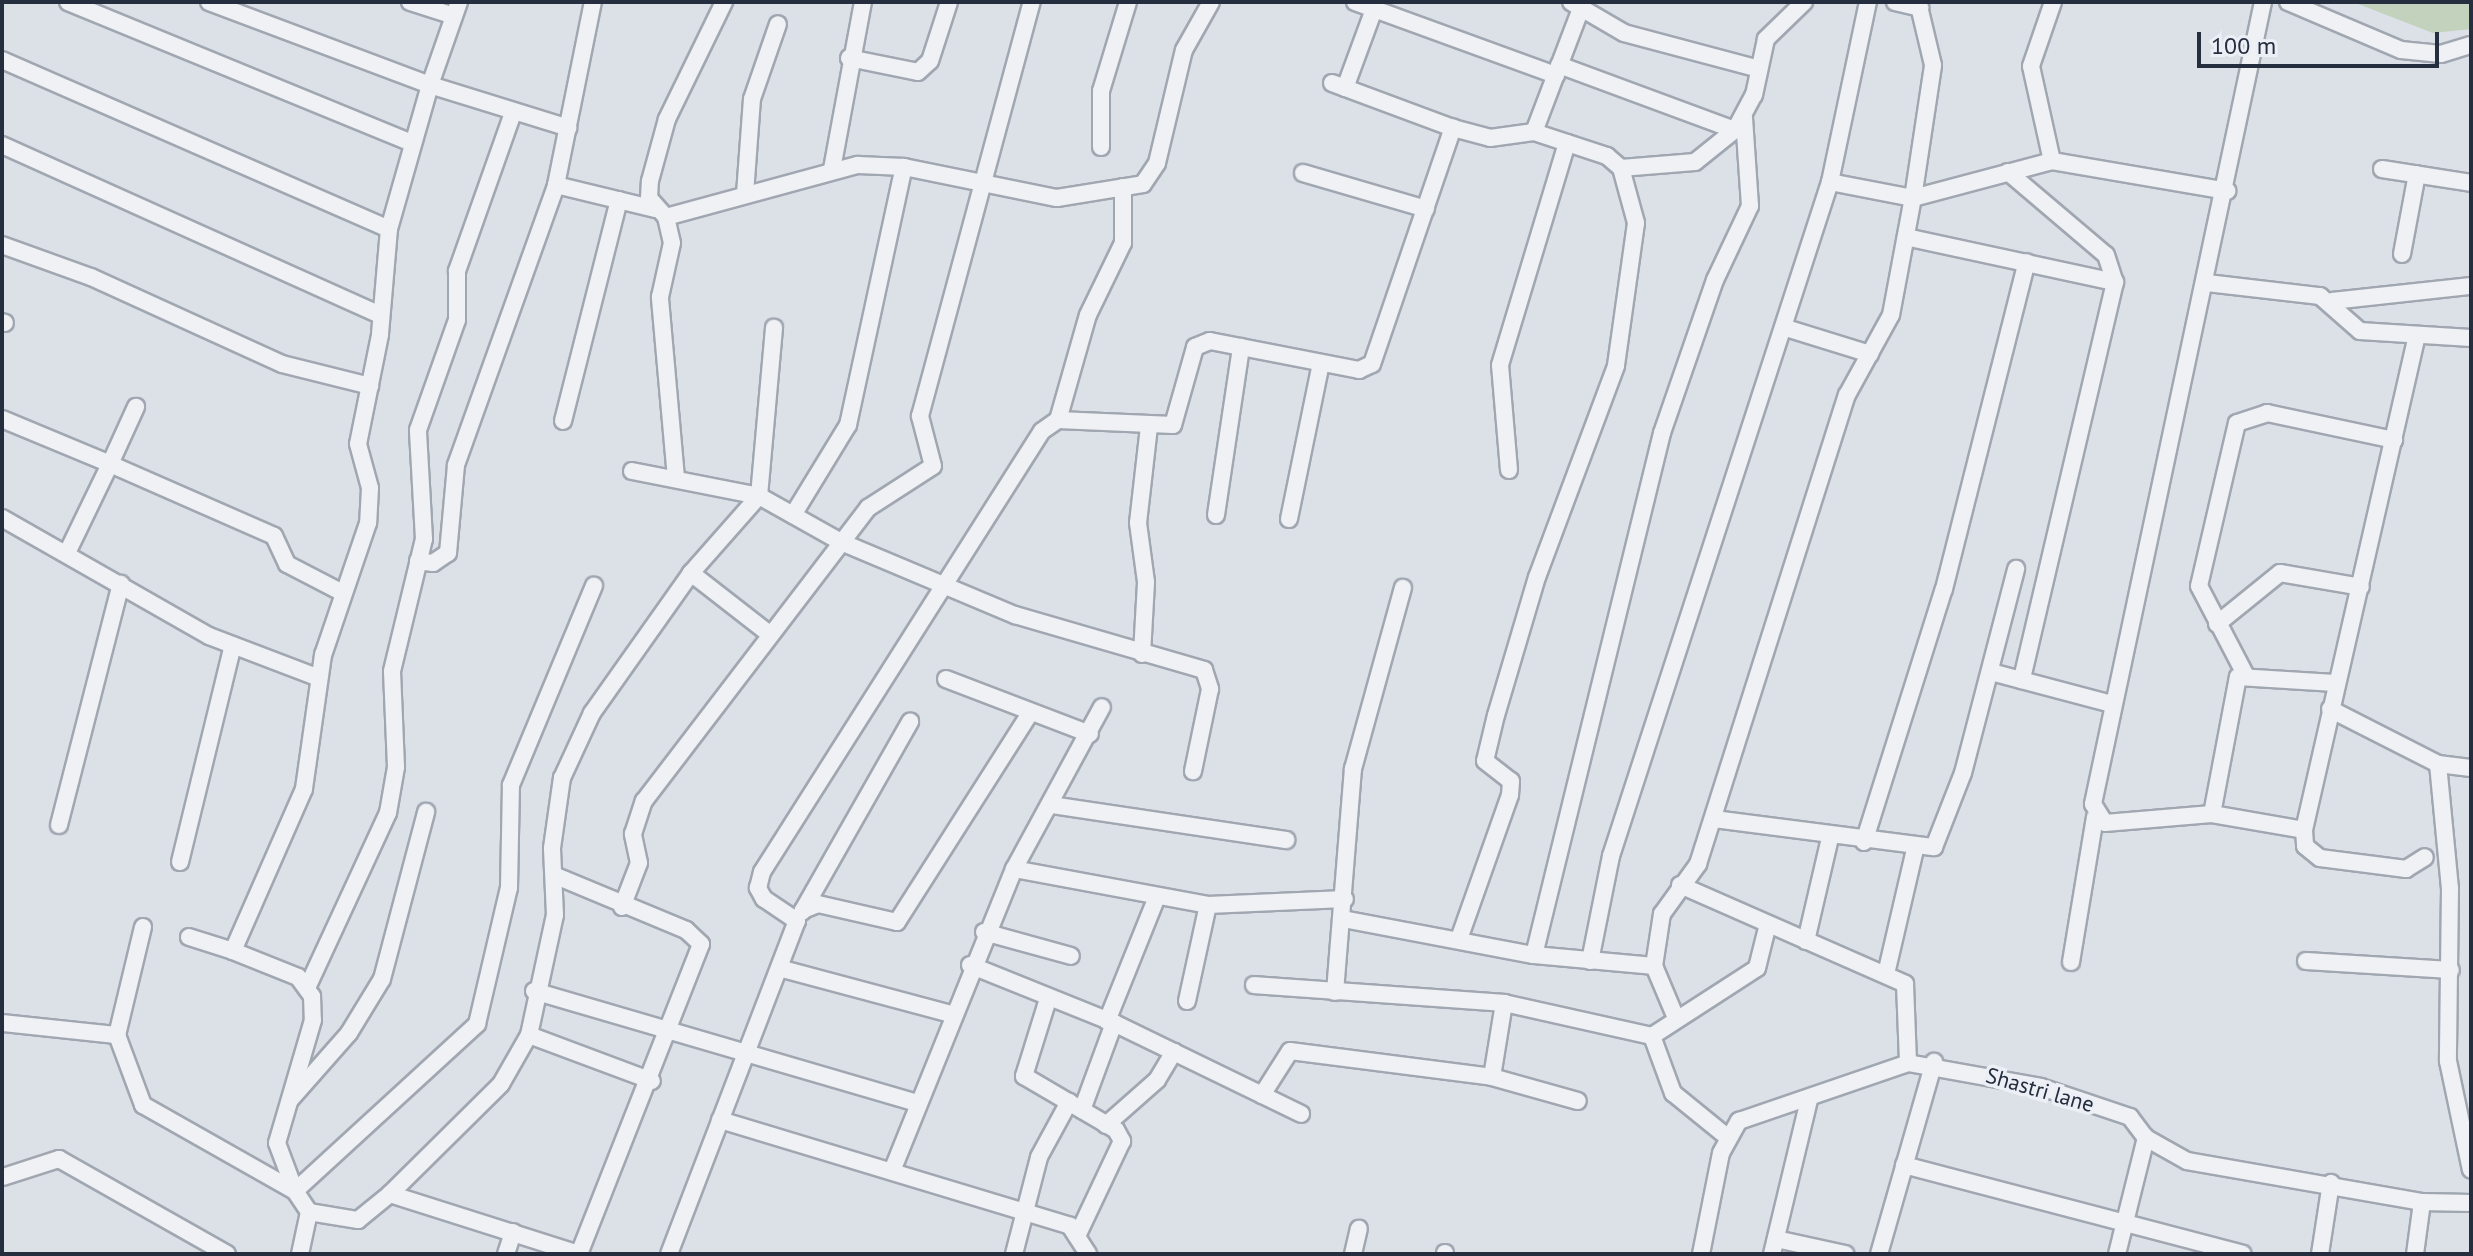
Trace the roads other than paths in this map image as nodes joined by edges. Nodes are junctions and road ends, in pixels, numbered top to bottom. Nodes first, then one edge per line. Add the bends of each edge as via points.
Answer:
1 (68, 2) edge
2 (209, 2) edge
3 (410, 2) edge
4 (593, 2) edge
5 (724, 2) edge
6 (863, 2) edge
7 (949, 2) edge
8 (1032, 2) edge
9 (1128, 2) edge
10 (1211, 2) edge
11 (1355, 2) edge
12 (1804, 2) edge
13 (1868, 2) edge
14 (1895, 2) edge
15 (2053, 2) edge
16 (2263, 2) edge
17 (2288, 2) edge
18 (1578, 5) edge
19 (1919, 5) edge
20 (456, 9) edge
21 (1374, 9) junction
22 (778, 24) dead end
23 (2471, 45) edge
24 (849, 58) junction
25 (2, 60) edge
26 (1759, 69) junction
27 (1558, 70) junction
28 (430, 85) junction
29 (513, 113) junction
30 (1739, 123) junction
31 (569, 128) junction
32 (1453, 128) junction
33 (1534, 132) junction
34 (412, 143) junction
35 (1567, 143) junction
36 (2, 145) edge
37 (1101, 147) dead end
38 (2052, 161) junction
39 (904, 167) junction
40 (1621, 168) junction
41 (832, 169) junction
42 (2382, 169) dead end
43 (2008, 172) junction
44 (1303, 173) dead end
45 (2417, 174) junction
46 (1830, 182) junction
47 (982, 183) junction
48 (2471, 183) edge
49 (556, 185) junction
50 (1123, 187) junction
51 (2227, 191) junction
52 (745, 194) junction
53 (1913, 198) junction
54 (619, 200) junction
55 (1426, 209) junction
56 (661, 213) junction
57 (389, 229) junction
58 (1906, 237) junction
59 (2, 245) edge
60 (2402, 254) dead end
61 (2027, 262) junction
62 (2115, 282) junction
63 (2207, 283) junction
64 (2471, 286) edge
65 (2332, 301) junction
66 (378, 314) junction
67 (774, 328) dead end
68 (1786, 328) junction
69 (2417, 335) junction
70 (2471, 338) edge
71 (1241, 347) junction
72 (1870, 354) junction
73 (1321, 363) junction
74 (370, 386) junction
75 (136, 407) dead end
76 (2, 419) edge
77 (1058, 420) junction
78 (563, 421) dead end
79 (1149, 427) junction
80 (2394, 440) junction
81 (110, 464) junction
82 (1509, 470) dead end
83 (632, 471) dead end
84 (676, 478) junction
85 (759, 496) junction
86 (793, 515) junction
87 (1216, 515) dead end
88 (2, 518) edge
89 (1289, 519) dead end
90 (841, 542) junction
91 (67, 553) junction
92 (418, 561) junction
93 (2016, 569) dead end
94 (691, 573) junction
95 (121, 584) junction
96 (594, 586) dead end
97 (947, 586) junction
98 (2361, 587) junction
99 (1403, 588) dead end
100 (343, 593) junction
101 (2217, 624) junction
102 (768, 633) junction
103 (233, 645) junction
104 (1142, 654) junction
105 (1991, 672) junction
106 (2245, 674) junction
107 (319, 678) junction
108 (946, 679) dead end
109 (2022, 680) junction
110 (2335, 683) junction
111 (2112, 704) junction
112 (1102, 707) dead end
113 (2330, 709) junction
114 (1031, 712) junction
115 (910, 722) dead end
116 (1090, 734) junction
117 (2438, 764) junction
118 (2471, 768) edge
119 (1193, 771) dead end
120 (1052, 805) junction
121 (426, 812) dead end
122 (2212, 814) junction
123 (2095, 817) junction
124 (1714, 819) junction
125 (59, 825) dead end
126 (2304, 830) junction
127 (1830, 838) junction
128 (1286, 840) dead end
129 (1864, 842) junction
130 (1915, 849) junction
131 (2425, 857) dead end
132 (180, 862) dead end
133 (1014, 869) junction
134 (556, 876) junction
135 (1680, 885) junction
136 (1156, 899) junction
137 (1345, 899) junction
138 (1208, 905) junction
139 (622, 907) junction
140 (800, 915) junction
141 (1343, 919) junction
142 (1768, 924) junction
143 (143, 927) dead end
144 (984, 932) junction
145 (189, 937) dead end
146 (1459, 939) junction
147 (1806, 941) junction
148 (233, 951) junction
149 (1534, 955) junction
150 (1071, 956) dead end
151 (1590, 961) junction
152 (2306, 961) dead end
153 (2071, 962) dead end
154 (970, 965) junction
155 (1654, 966) junction
156 (779, 968) junction
157 (2451, 970) junction
158 (1886, 974) junction
159 (1254, 985) dead end
160 (307, 988) junction
161 (534, 991) junction
162 (1335, 992) junction
163 (1048, 999) junction
164 (1187, 1001) dead end
165 (1504, 1003) junction
166 (951, 1014) junction
167 (1676, 1018) junction
168 (1110, 1022) junction
169 (2, 1023) edge
170 (670, 1030) junction
171 (117, 1035) junction
172 (529, 1035) junction
173 (1652, 1036) junction
174 (1174, 1052) junction
175 (743, 1054) junction
176 (1934, 1062) junction
177 (1908, 1063) junction
178 (1492, 1077) junction
179 (652, 1081) junction
180 (1262, 1095) junction
181 (1809, 1100) junction
182 (1578, 1101) dead end
183 (918, 1103) junction
184 (1075, 1106) junction
185 (284, 1107) junction
186 (1301, 1114) dead end
187 (720, 1120) junction
188 (1106, 1125) junction
189 (1726, 1136) junction
190 (2146, 1138) junction
191 (1904, 1165) junction
192 (2471, 1170) edge
193 (892, 1171) junction
194 (3, 1177) edge
195 (2331, 1183) junction
196 (295, 1191) junction
197 (390, 1194) junction
198 (2422, 1202) junction
199 (2471, 1203) edge
200 (309, 1212) junction
201 (1023, 1215) junction
202 (2124, 1221) junction
203 (1359, 1229) dead end
204 (513, 1232) junction
205 (1079, 1232) junction
206 (1774, 1246) edge
207 (227, 1254) edge
208 (300, 1254) edge
209 (506, 1254) edge
210 (669, 1254) edge
211 (1014, 1254) edge
212 (1088, 1254) edge
213 (1353, 1254) edge
214 (1701, 1254) edge
215 (1845, 1254) edge
216 (1879, 1254) edge
217 (2117, 1254) edge
218 (2243, 1254) edge
219 (2320, 1254) edge
220 (2415, 1254) edge

1 - 34 street
2 - 28 street
3 - 20 street
4 - 31 street
5 - 56 street via 657,145 649,198
6 - 24 street
7 - 24 street via 930,61 918,72
8 - 47 street
9 - 37 street via 1101,91
10 - 50 street via 1184,50 1151,178
11 - 21 street
12 - 26 street via 1773,28
13 - 46 street
14 - 19 street
15 - 38 street via 2031,66
16 - 51 street
17 - 23 street via 2401,50 2441,54
18 - 26 street via 1624,33
18 - 27 street
19 - 53 street via 1933,65
20 - 28 street
21 - 27 street
21 - 32 street via 1339,85
22 - 52 street via 752,99
24 - 41 street
25 - 57 street
26 - 30 street
27 - 30 street
27 - 33 street
28 - 29 street
28 - 34 street
29 - 31 street
29 - 92 street via 457,271 457,320 418,430 425,517
30 - 40 street via 1695,162
30 - 149 street via 1750,206 1715,280 1662,433
31 - 49 street
32 - 33 street via 1490,138
32 - 55 street
33 - 35 street
34 - 57 street
35 - 40 street
35 - 82 street via 1500,365
36 - 66 street
38 - 43 street
38 - 51 street
39 - 41 street
39 - 47 street
39 - 86 street via 848,425
40 - 146 street via 1636,223 1621,341 1496,715 1485,761 1511,781 1510,795
41 - 52 street
42 - 45 street
43 - 53 street
43 - 62 street via 2106,255
44 - 55 street
45 - 48 street
45 - 60 street
46 - 53 street
46 - 68 street
47 - 50 street via 1057,198
47 - 90 street via 920,416 933,466 868,508
49 - 54 street
49 - 92 street via 456,465 448,553 433,563
50 - 77 street via 1123,243 1088,315
51 - 63 street
52 - 56 street
53 - 58 street
54 - 56 street
54 - 78 street
55 - 73 street via 1372,364 1359,370
56 - 84 street via 672,243 660,297
57 - 66 street
58 - 61 street
58 - 72 street via 1891,315
59 - 74 street via 91,277 282,364
61 - 62 street
61 - 129 street via 1944,589
62 - 109 street
63 - 65 street
63 - 111 street
64 - 65 street
65 - 69 street via 2349,328
66 - 74 street
67 - 85 street
68 - 72 street
68 - 151 street via 1611,856
69 - 70 street
69 - 80 street
71 - 73 street
71 - 79 street via 1210,341 1195,347 1180,418
71 - 87 street
72 - 124 street via 1847,395
73 - 89 street
74 - 100 street via 357,458 371,506
75 - 81 street
76 - 81 street
77 - 79 street
77 - 97 street via 1018,466
79 - 104 street via 1138,523 1146,582
80 - 98 street
80 - 101 street via 2267,413 2237,423 2199,586
81 - 91 street
81 - 100 street via 274,536 287,564
83 - 84 street
84 - 85 street
85 - 86 street
85 - 94 street
86 - 90 street
88 - 91 street
90 - 97 street
90 - 102 street
91 - 95 street
92 - 160 street via 392,671 396,767 388,813
93 - 105 street
94 - 102 street
94 - 134 street via 592,713 562,778 554,812
95 - 103 street
95 - 125 street
96 - 196 street via 511,785 509,888 477,1024
97 - 104 street
97 - 140 street via 762,872 758,888 764,899
98 - 101 street via 2280,573
98 - 110 street
99 - 137 street via 1353,769
100 - 107 street
101 - 106 street
102 - 139 street via 635,818 639,863
103 - 107 street
103 - 132 street
104 - 119 street via 1204,670 1210,678
105 - 109 street
105 - 130 street via 1942,838
106 - 110 street
106 - 122 street via 2234,685
107 - 148 street via 304,789
108 - 114 street
109 - 111 street
110 - 113 street
111 - 123 street
112 - 116 street
113 - 117 street
113 - 126 street
114 - 116 street
114 - 140 street via 897,922 818,904
115 - 140 street
116 - 120 street
117 - 118 street
117 - 157 street
120 - 128 street
120 - 133 street
121 - 185 street via 382,979 349,1033
122 - 123 street via 2123,825
122 - 126 street
123 - 153 street
124 - 127 street
124 - 135 street via 1698,864
126 - 131 street via 2305,846 2320,858 2406,869
127 - 129 street
127 - 147 street
129 - 130 street
130 - 158 street
133 - 136 street
133 - 144 street
134 - 139 street
134 - 161 street via 555,915
135 - 142 street
135 - 155 street via 1662,914
136 - 138 street
136 - 168 street
137 - 138 street
137 - 141 street
138 - 164 street
139 - 170 street via 686,930 701,944
140 - 156 street
141 - 146 street
141 - 162 street
142 - 147 street
142 - 167 street via 1757,968
143 - 171 street
144 - 150 street
144 - 154 street
145 - 148 street
146 - 149 street
147 - 158 street
148 - 160 street
149 - 151 street
151 - 155 street
152 - 157 street
154 - 163 street
154 - 166 street
155 - 167 street
156 - 166 street
156 - 175 street
157 - 192 street via 2448,1061
158 - 177 street via 1908,989
159 - 162 street
160 - 185 street via 313,1020
161 - 170 street
161 - 172 street
162 - 165 street
163 - 168 street
163 - 184 street via 1024,1076
165 - 173 street
165 - 178 street
166 - 183 street
167 - 173 street
168 - 174 street
168 - 184 street
169 - 171 street
170 - 175 street
170 - 179 street
171 - 196 street via 143,1105
172 - 179 street
172 - 197 street via 501,1084
173 - 189 street via 1673,1093 1687,1111
174 - 180 street
174 - 188 street via 1157,1080
175 - 183 street
175 - 187 street
176 - 177 street, Shastri lane
176 - 190 street, Shastri lane via 2130,1117
176 - 191 street
177 - 181 street, Shastri lane
178 - 180 street via 1290,1051
178 - 182 street
179 - 204 street via 579,1254
180 - 186 street
181 - 189 street, Shastri lane via 1739,1121
181 - 206 street
183 - 193 street
184 - 188 street
184 - 201 street via 1039,1157
185 - 196 street via 277,1143
187 - 193 street
187 - 210 street
188 - 205 street via 1121,1135 1121,1147
189 - 214 street
190 - 195 street, Shastri lane via 2187,1161
190 - 202 street
191 - 202 street
191 - 216 street
193 - 201 street
194 - 207 street via 59,1159
195 - 198 street, Shastri lane
195 - 219 street
196 - 200 street
197 - 200 street via 358,1220
197 - 204 street
198 - 199 street, Shastri lane
198 - 220 street
200 - 208 street
201 - 205 street
201 - 211 street
202 - 217 street
202 - 218 street
203 - 213 street
204 - 209 street
205 - 212 street
206 - 215 street

